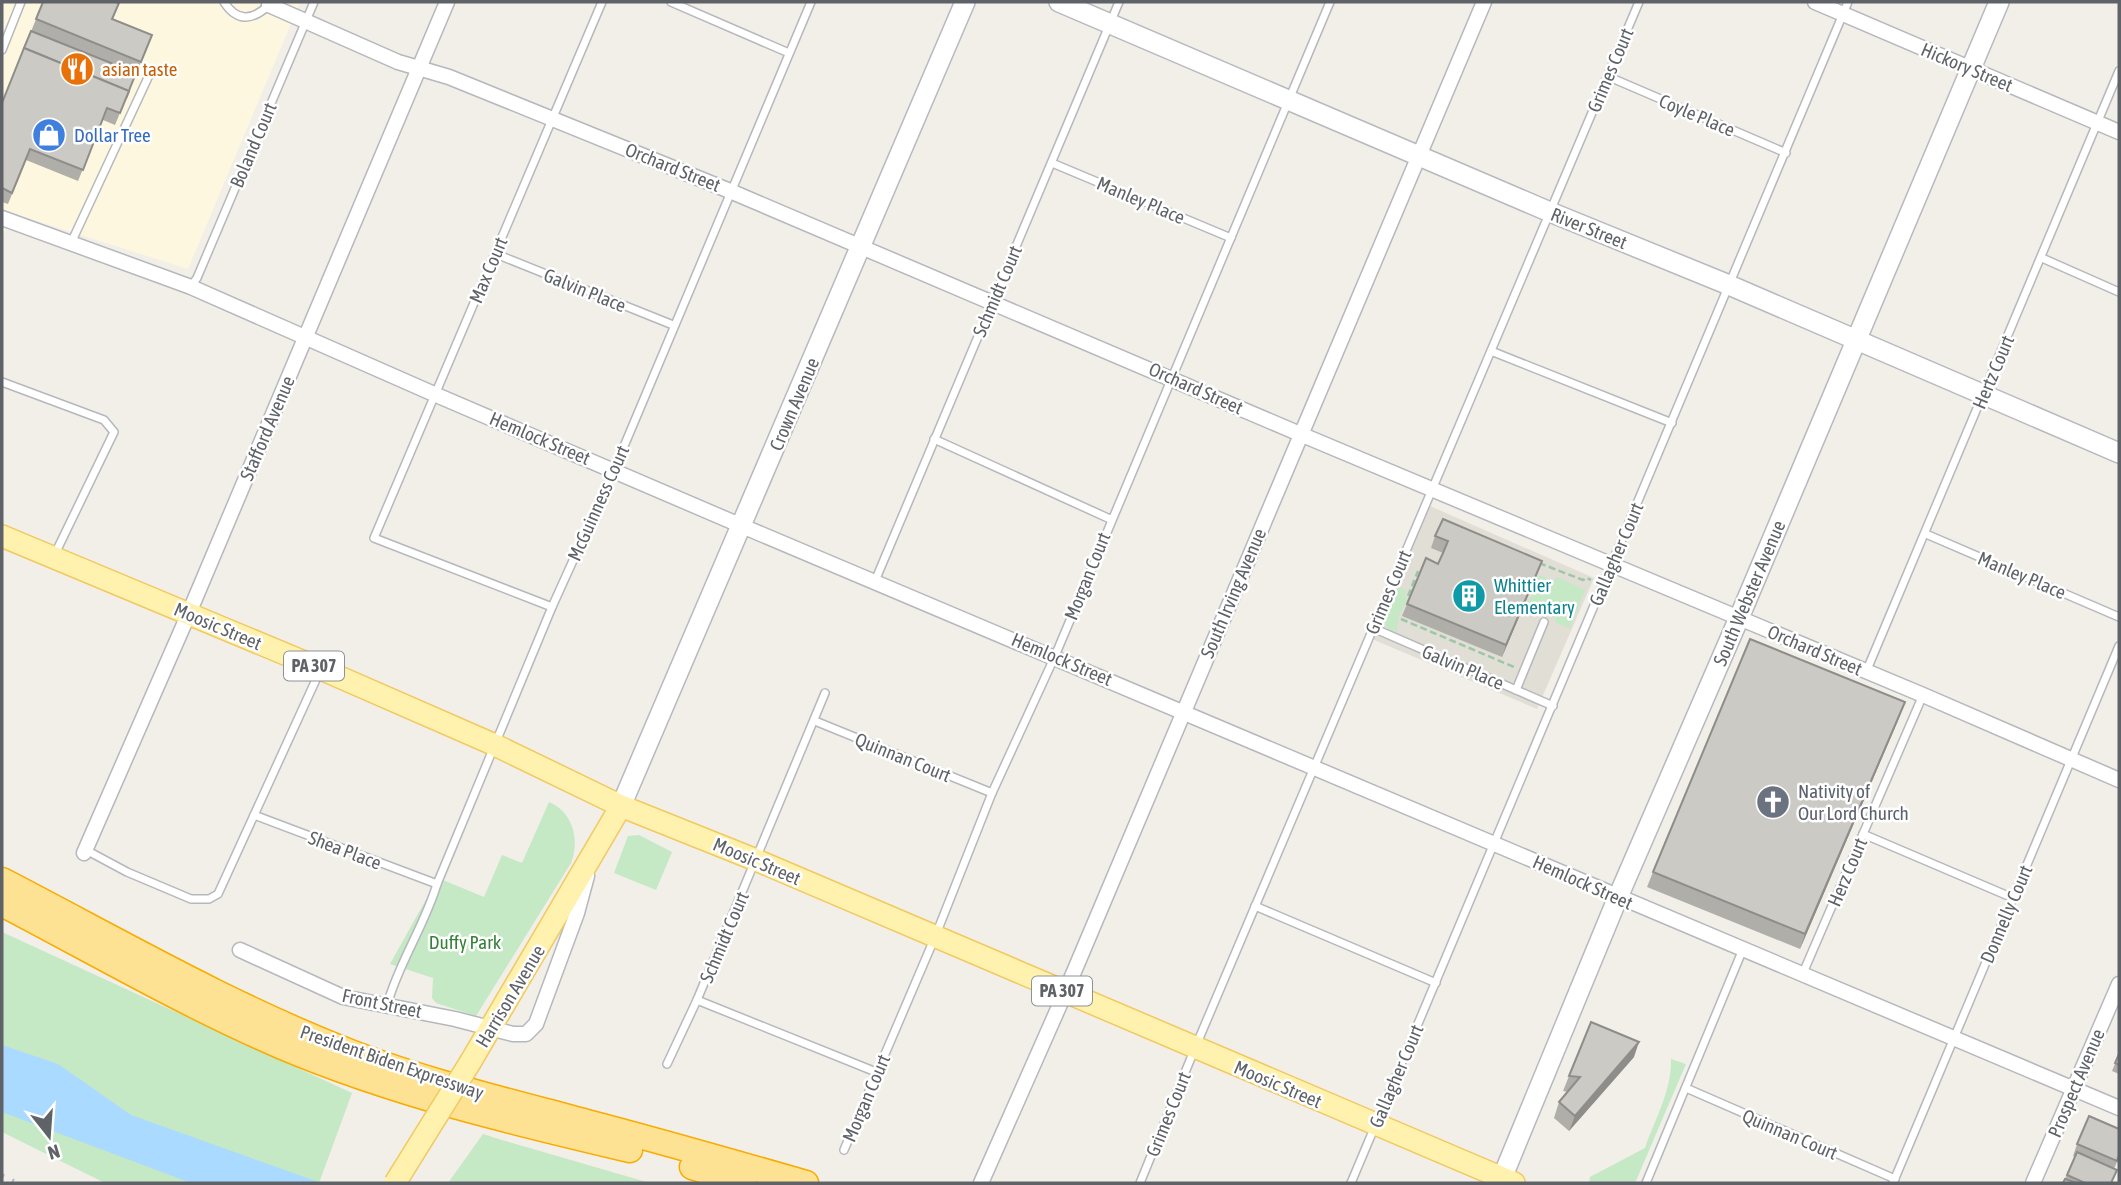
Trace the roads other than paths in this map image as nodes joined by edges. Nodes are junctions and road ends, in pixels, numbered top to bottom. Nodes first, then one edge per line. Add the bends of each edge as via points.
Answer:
1 (21, 2) edge
2 (224, 2) edge
3 (314, 2) edge
4 (447, 2) edge
5 (602, 2) edge
6 (671, 2) edge
7 (811, 2) edge
8 (965, 2) edge
9 (1059, 2) edge
10 (1119, 2) edge
11 (1330, 2) edge
12 (1484, 2) edge
13 (1639, 2) edge
14 (1815, 2) edge
15 (1999, 2) edge
16 (269, 5) joint
17 (1846, 8) edge
18 (306, 21) junction
19 (1110, 23) junction
20 (2, 50) edge
21 (789, 53) junction
22 (418, 68) junction
23 (1971, 68) junction
24 (152, 69) dead end
25 (2119, 71) edge
26 (1607, 76) junction
27 (1289, 100) junction
28 (551, 118) junction
29 (2097, 122) junction
30 (2119, 132) edge
31 (1786, 153) junction
32 (1418, 155) junction
33 (1052, 163) junction
34 (730, 191) junction
35 (1550, 212) junction
36 (2, 218) edge
37 (1231, 238) junction
38 (71, 243) junction
39 (861, 245) junction
40 (496, 254) junction
41 (2042, 258) junction
42 (1729, 285) junction
43 (191, 287) junction
44 (2119, 292) edge
45 (993, 302) junction
46 (673, 326) junction
47 (305, 335) junction
48 (1856, 341) junction
49 (1491, 351) junction
50 (1172, 377) junction
51 (2, 382) edge
52 (434, 394) junction
53 (1982, 395) junction
54 (1671, 423) junction
55 (1300, 434) junction
56 (934, 439) junction
57 (2119, 453) edge
58 (614, 470) junction
59 (1432, 489) junction
60 (1110, 519) junction
61 (742, 526) junction
62 (1926, 534) junction
63 (2, 536) edge
64 (54, 557) junction
65 (1611, 566) junction
66 (874, 581) junction
67 (552, 607) junction
68 (189, 613) junction
69 (2119, 617) edge
70 (1739, 618) junction
71 (1544, 622) dead end
72 (1373, 628) junction
73 (2119, 646) edge
74 (1055, 656) junction
75 (321, 669) junction
76 (1866, 672) junction
77 (1516, 690) junction
78 (825, 693) dead end
79 (1923, 695) junction
80 (1553, 706) junction
81 (1182, 711) junction
82 (815, 721) junction
83 (495, 745) junction
84 (2071, 760) junction
85 (1314, 766) junction
86 (2119, 780) edge
87 (992, 793) junction
88 (621, 806) junction
89 (254, 816) junction
90 (1863, 834) junction
91 (1493, 842) junction
92 (85, 852) joint
93 (593, 858) junction
94 (756, 860) junction
95 (2, 880) edge
96 (437, 884) junction
97 (1618, 897) junction
98 (2013, 898) junction
99 (2, 904) edge
100 (1255, 906) junction
101 (934, 937) junction
102 (1743, 949) junction
103 (240, 950) dead end
104 (1803, 972) junction
105 (1436, 984) junction
106 (2119, 984) edge
107 (1065, 993) junction
108 (697, 1000) junction
109 (387, 1005) junction
110 (490, 1029) junction
111 (1953, 1037) junction
112 (1195, 1048) junction
113 (667, 1064) dead end
114 (876, 1072) junction
115 (1686, 1088) junction
116 (2074, 1088) junction
117 (2119, 1108) edge
118 (1375, 1126) junction
119 (844, 1150) dead end
120 (1505, 1181) edge
121 (1894, 1181) edge
122 (395, 1183) edge
123 (744, 1183) edge
124 (806, 1183) edge
125 (981, 1183) edge
126 (1140, 1183) edge
127 (1351, 1183) edge
128 (1646, 1183) edge
129 (2033, 1183) edge

1 - 20 lane
2 - 16 lane via 242,17
3 - 18 lane, Boland Court
4 - 22 street, Stafford Avenue
5 - 28 lane, Max Court
6 - 21 lane
7 - 21 lane, McGuinness Court
8 - 39 main road, Crown Avenue
9 - 19 main road, River Street
10 - 19 lane, Schmidt Court
11 - 27 lane, Morgan Court
12 - 32 street, South Irving Avenue
13 - 26 lane, Grimes Court
14 - 17 street, Hickory Street
15 - 23 main road, South Webster Avenue
16 - 18 street, Orchard Street
17 - 23 street, Hickory Street
17 - 31 lane, Gallagher Court
18 - 22 street, Orchard Street
18 - 43 lane, Boland Court
19 - 27 main road, River Street
19 - 33 lane, Schmidt Court
21 - 34 lane, McGuinness Court
22 - 28 street, Orchard Street
22 - 47 street, Stafford Avenue
23 - 29 street, Hickory Street
23 - 48 main road, South Webster Avenue
24 - 38 lane
25 - 29 lane, Hertz Court
26 - 31 lane, Coyle Place
26 - 35 lane, Grimes Court
27 - 32 main road, River Street
27 - 37 lane, Morgan Court
28 - 34 street, Orchard Street
28 - 40 lane, Max Court
29 - 30 street, Hickory Street
29 - 41 lane, Hertz Court
31 - 42 lane, Gallagher Court
32 - 35 main road, River Street
32 - 55 street, South Irving Avenue
33 - 37 lane, Manley Place
33 - 45 lane, Schmidt Court
34 - 39 street, Orchard Street
34 - 46 lane, McGuinness Court
35 - 42 main road, River Street
35 - 49 lane, Grimes Court
36 - 38 street, Hemlock Street
37 - 50 lane, Morgan Court
38 - 43 street, Hemlock Street
39 - 45 street, Orchard Street
39 - 61 main road, Crown Avenue
40 - 46 lane, Galvin Place
40 - 52 lane, Max Court
41 - 44 lane
41 - 53 lane, Hertz Court
42 - 48 main road, River Street
42 - 54 lane, Gallagher Court
43 - 47 street, Hemlock Street
45 - 50 street, Orchard Street
45 - 56 lane, Schmidt Court
46 - 58 lane, McGuinness Court
47 - 52 street, Hemlock Street
47 - 68 street, Stafford Avenue
48 - 53 main road, River Street
48 - 70 main road, South Webster Avenue
49 - 54 lane
49 - 59 lane, Grimes Court
50 - 55 street, Orchard Street
50 - 60 lane, Morgan Court
51 - 64 lane via 104,420 114,432
52 - 58 street, Hemlock Street
52 - 67 lane, Max Court via 374,538
53 - 57 main road, River Street
53 - 62 lane, Hertz Court
54 - 65 lane, Gallagher Court
55 - 59 street, Orchard Street
55 - 81 street, South Irving Avenue
56 - 60 lane
56 - 66 lane, Schmidt Court
58 - 61 street, Hemlock Street
58 - 67 lane, McGuinness Court
59 - 65 street, Orchard Street
59 - 72 lane, Grimes Court
60 - 74 lane, Morgan Court
61 - 66 street, Hemlock Street
61 - 88 main road, Crown Avenue
62 - 69 lane, Manley Place
62 - 76 lane, Hertz Court
63 - 64 main road, Moosic Street / PA 307
64 - 68 main road, Moosic Street / PA 307
65 - 70 street, Orchard Street
65 - 80 lane, Gallagher Court
66 - 74 street, Hemlock Street
67 - 83 lane, McGuinness Court
68 - 75 main road, Moosic Street / PA 307
68 - 92 street, Stafford Avenue
70 - 76 street, Orchard Street
70 - 97 main road, South Webster Avenue
71 - 77 lane
72 - 77 lane, Galvin Place
72 - 85 lane, Grimes Court
73 - 84 lane, Donnelly Court
74 - 81 street, Hemlock Street
74 - 87 lane, Morgan Court
75 - 83 main road, Moosic Street / PA 307
75 - 89 lane
76 - 79 street, Orchard Street
77 - 80 lane, Galvin Place
78 - 82 lane, Schmidt Court
79 - 84 street, Orchard Street
79 - 90 lane, Herz Court
80 - 91 lane, Gallagher Court
81 - 85 street, Hemlock Street
81 - 107 street, South Irving Avenue
82 - 87 lane, Quinnan Court
82 - 94 lane, Schmidt Court
83 - 88 main road, Moosic Street / PA 307
83 - 96 lane, McGuinness Court
84 - 86 street, Orchard Street
84 - 98 lane, Donnelly Court
85 - 91 street, Hemlock Street
85 - 100 lane, Grimes Court
87 - 101 lane, Morgan Court
88 - 93 main road, Harrison Avenue
88 - 94 main road, Moosic Street / PA 307
89 - 92 lane via 218,894 209,899 191,899
89 - 96 lane, Shea Place
90 - 98 lane
90 - 104 lane, Herz Court
91 - 97 street, Hemlock Street
91 - 105 lane, Gallagher Court
93 - 110 main road, Harrison Avenue
93 - 110 street, Front Street via 536,1024 520,1035
94 - 101 main road, Moosic Street / PA 307
94 - 108 lane, Schmidt Court
95 - 124 highway, President Biden Expressway via 226,998 357,1054 501,1100
96 - 109 lane, McGuinness Court
97 - 102 street, Hemlock Street
97 - 120 main road, South Webster Avenue
98 - 111 lane, Donnelly Court
99 - 123 highway, President Biden Expressway via 195,1006 336,1069 444,1104
100 - 105 lane
100 - 112 lane, Grimes Court
101 - 107 main road, Moosic Street / PA 307
101 - 114 lane, Morgan Court
102 - 104 street, Hemlock Street
102 - 115 lane
103 - 109 street, Front Street via 342,997
104 - 111 street, Hemlock Street
105 - 118 lane, Gallagher Court
106 - 116 street, Prospect Avenue
107 - 112 main road, Moosic Street / PA 307
107 - 125 street, South Irving Avenue
108 - 113 lane, Schmidt Court
108 - 114 lane
109 - 110 street, Front Street
110 - 122 main road, Harrison Avenue, bridge
111 - 116 street, Hemlock Street
111 - 121 lane, Donnelly Court
112 - 118 main road, Moosic Street / PA 307
112 - 126 lane, Grimes Court
114 - 119 lane, Morgan Court
115 - 121 lane, Quinnan Court
115 - 128 lane
116 - 117 street, Hemlock Street
116 - 129 street, Prospect Avenue
118 - 120 main road, Moosic Street / PA 307
118 - 127 lane, Gallagher Court

